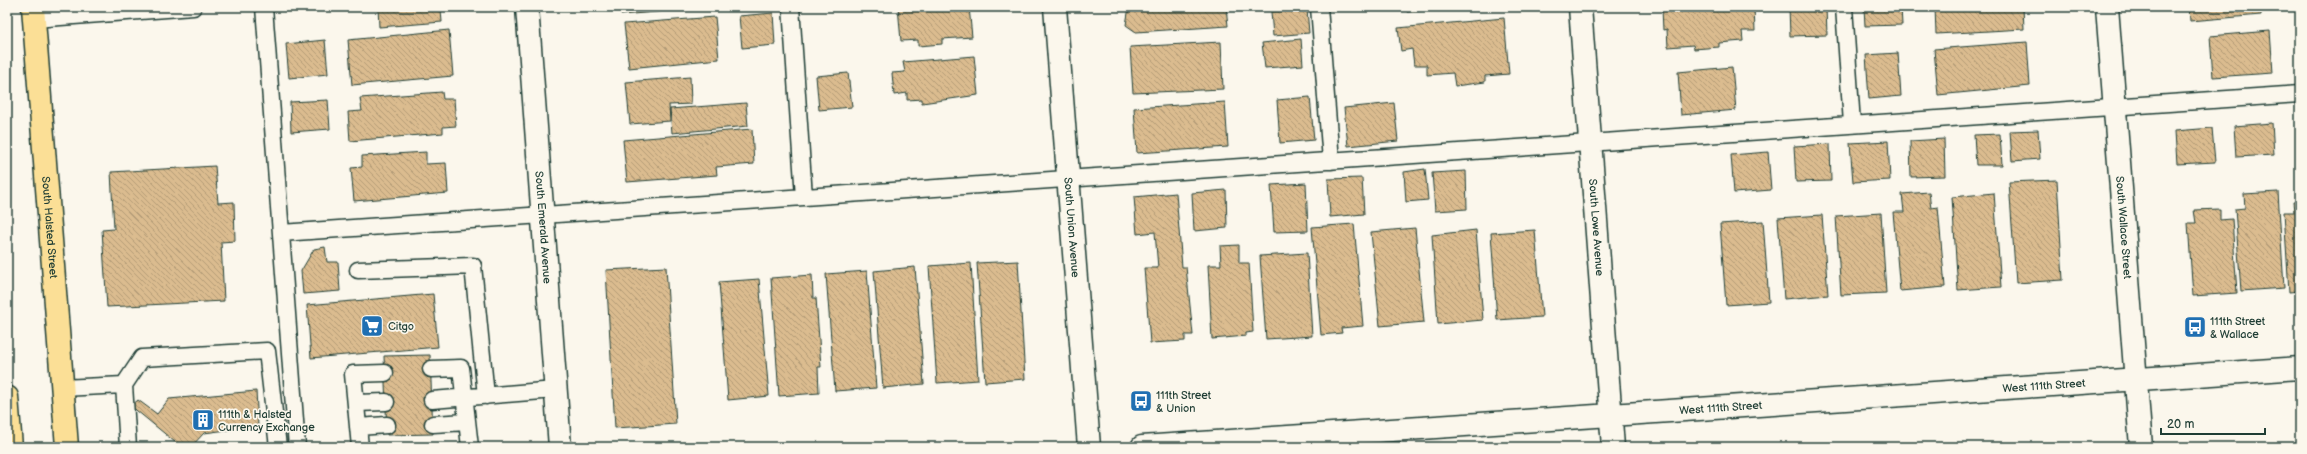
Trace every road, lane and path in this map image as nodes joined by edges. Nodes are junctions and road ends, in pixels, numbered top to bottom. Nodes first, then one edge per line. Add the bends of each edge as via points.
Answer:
1 (193, 7) edge
2 (264, 7) edge
3 (527, 7) edge
4 (791, 7) edge
5 (1055, 7) edge
6 (1319, 7) edge
7 (1580, 7) edge
8 (1844, 7) edge
9 (2107, 7) edge
10 (33, 13) edge
11 (2300, 94) edge
12 (2115, 106) junction
13 (1852, 124) junction
14 (1590, 143) junction
15 (1330, 160) junction
16 (1068, 179) junction
17 (804, 197) junction
18 (543, 215) junction
19 (281, 233) junction
20 (358, 270) dead end
21 (2300, 368) edge
22 (431, 369) dead end
23 (385, 373) dead end
24 (2136, 379) junction
25 (124, 385) junction
26 (62, 388) junction
27 (555, 390) junction
28 (486, 396) junction
29 (7, 397) edge
30 (465, 399) junction
31 (432, 400) dead end
32 (386, 402) dead end
33 (356, 403) junction
34 (1611, 415) junction
35 (467, 422) junction
36 (433, 424) dead end
37 (387, 425) dead end
38 (358, 427) junction
39 (11, 447) edge
40 (67, 447) edge
41 (128, 447) edge
42 (278, 447) edge
43 (297, 447) edge
44 (360, 447) edge
45 (470, 447) edge
46 (560, 447) edge
47 (1089, 447) edge
48 (1142, 447) edge
49 (1613, 447) edge
50 (2141, 447) edge

1 - 10 lane
2 - 19 lane
3 - 18 street, South Emerald Avenue
4 - 17 lane
5 - 16 street, South Union Avenue
6 - 15 lane
7 - 14 street, South Lowe Avenue
8 - 13 lane
9 - 12 street, South Wallace Street
10 - 26 main road, South Halsted Street
11 - 12 lane
12 - 13 lane
12 - 24 street, South Wallace Street
13 - 14 lane
14 - 15 lane
14 - 34 street, South Lowe Avenue
15 - 16 lane
16 - 17 lane
16 - 47 street, South Union Avenue
17 - 18 lane
18 - 19 lane
18 - 27 street, South Emerald Avenue
19 - 43 lane
20 - 28 lane via 473,266
21 - 24 street, West 111th Street
22 - 30 lane via 461,368
23 - 33 lane via 353,374
24 - 34 street, West 111th Street
24 - 50 street, South Wallace Street
25 - 26 lane
25 - 41 lane
25 - 42 lane via 142,358 267,351
26 - 40 main road, South Halsted Street
27 - 28 lane
27 - 46 street, South Emerald Avenue
28 - 30 lane
29 - 39 main road
30 - 31 lane
30 - 35 lane
32 - 33 lane
33 - 38 lane
34 - 48 street, West 111th Street
34 - 49 street, South Lowe Avenue
35 - 36 lane
35 - 45 lane
37 - 38 lane
38 - 44 lane

